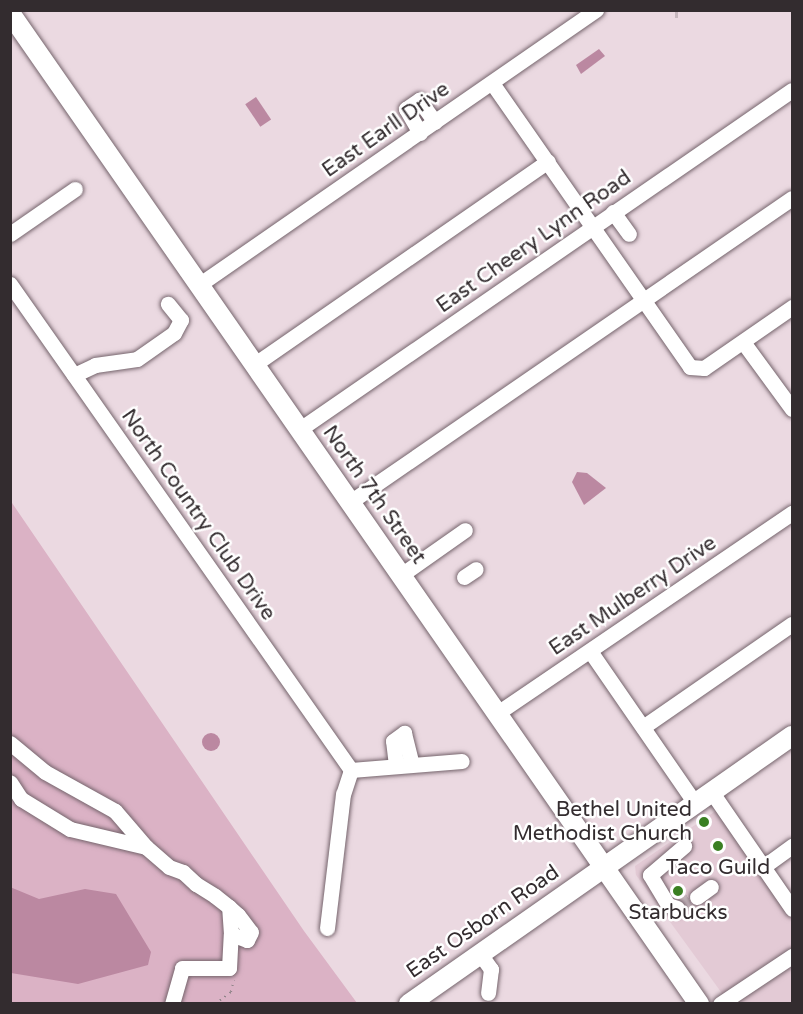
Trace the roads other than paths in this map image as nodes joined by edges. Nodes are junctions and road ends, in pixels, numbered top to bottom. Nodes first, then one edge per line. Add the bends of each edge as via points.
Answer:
1 (596, 10) edge
2 (10, 13) edge
3 (10, 34) edge
4 (33, 46) junction
5 (492, 83) junction
6 (792, 90) edge
7 (435, 122) junction
8 (420, 133) junction
9 (548, 161) junction
10 (682, 165) junction
11 (692, 178) dead end
12 (75, 189) dead end
13 (792, 198) edge
14 (614, 212) junction
15 (594, 226) junction
16 (10, 234) edge
17 (629, 234) dead end
18 (200, 284) junction
19 (10, 285) edge
20 (644, 300) junction
21 (168, 304) dead end
22 (792, 307) edge
23 (743, 342) junction
24 (255, 364) junction
25 (74, 375) junction
26 (792, 409) edge
27 (300, 429) junction
28 (350, 502) junction
29 (792, 513) edge
30 (465, 530) dead end
31 (401, 575) junction
32 (792, 624) edge
33 (591, 651) junction
34 (496, 714) junction
35 (643, 727) junction
36 (792, 736) edge
37 (10, 743) edge
38 (462, 761) dead end
39 (351, 770) junction
40 (10, 782) edge
41 (711, 792) junction
42 (695, 803) junction
43 (684, 846) dead end
44 (792, 846) edge
45 (146, 847) junction
46 (603, 867) junction
47 (763, 867) junction
48 (711, 887) dead end
49 (697, 897) tunnel mouth
50 (677, 908) dead end
51 (792, 909) edge
52 (327, 928) dead end
53 (480, 954) junction
54 (792, 956) edge
55 (488, 993) dead end
56 (172, 1004) edge
57 (409, 1004) edge
58 (699, 1004) edge
59 (720, 1004) edge

1 - 5 street, East Earll Drive
2 - 4 main road, North 7th Street
3 - 4 street
4 - 18 main road, North 7th Street
5 - 7 street, East Earll Drive
5 - 9 street
6 - 10 street, East Cheery Lynn Road
7 - 8 street, East Earll Drive
7 - 8 street via 419,100 406,109
8 - 18 street, East Earll Drive
9 - 15 street
9 - 24 street
10 - 11 street
10 - 14 street, East Cheery Lynn Road
12 - 16 street
13 - 20 street
14 - 15 street, East Cheery Lynn Road
14 - 17 street
15 - 20 street
15 - 27 street, East Cheery Lynn Road
18 - 24 main road, North 7th Street
19 - 25 street, North Country Club Drive
20 - 23 street via 696,370
20 - 28 street
21 - 25 street via 181,320 174,333 137,359 95,365
22 - 23 street
23 - 26 street
24 - 27 main road, North 7th Street
25 - 39 street, North Country Club Drive
27 - 28 main road, North 7th Street
28 - 31 main road, North 7th Street
29 - 33 street, East Mulberry Drive
30 - 31 street
31 - 34 main road, North 7th Street
32 - 35 street
33 - 34 street, East Mulberry Drive
33 - 35 street
34 - 46 main road, North 7th Street
35 - 42 street
36 - 41 main road, East Osborn Road
37 - 45 street via 45,772 115,811
38 - 39 street
39 - 52 street via 343,794
40 - 45 street via 21,799 70,830
41 - 42 main road, East Osborn Road
41 - 47 street
42 - 46 main road, East Osborn Road
43 - 50 street via 650,875 668,905
44 - 47 street
45 - 56 street via 229,907 251,935 242,941 231,934 227,971 182,968
46 - 53 main road, East Osborn Road
46 - 58 main road, North 7th Street
47 - 51 street
48 - 49 street
53 - 55 street via 491,969
53 - 57 main road, East Osborn Road
54 - 59 street

